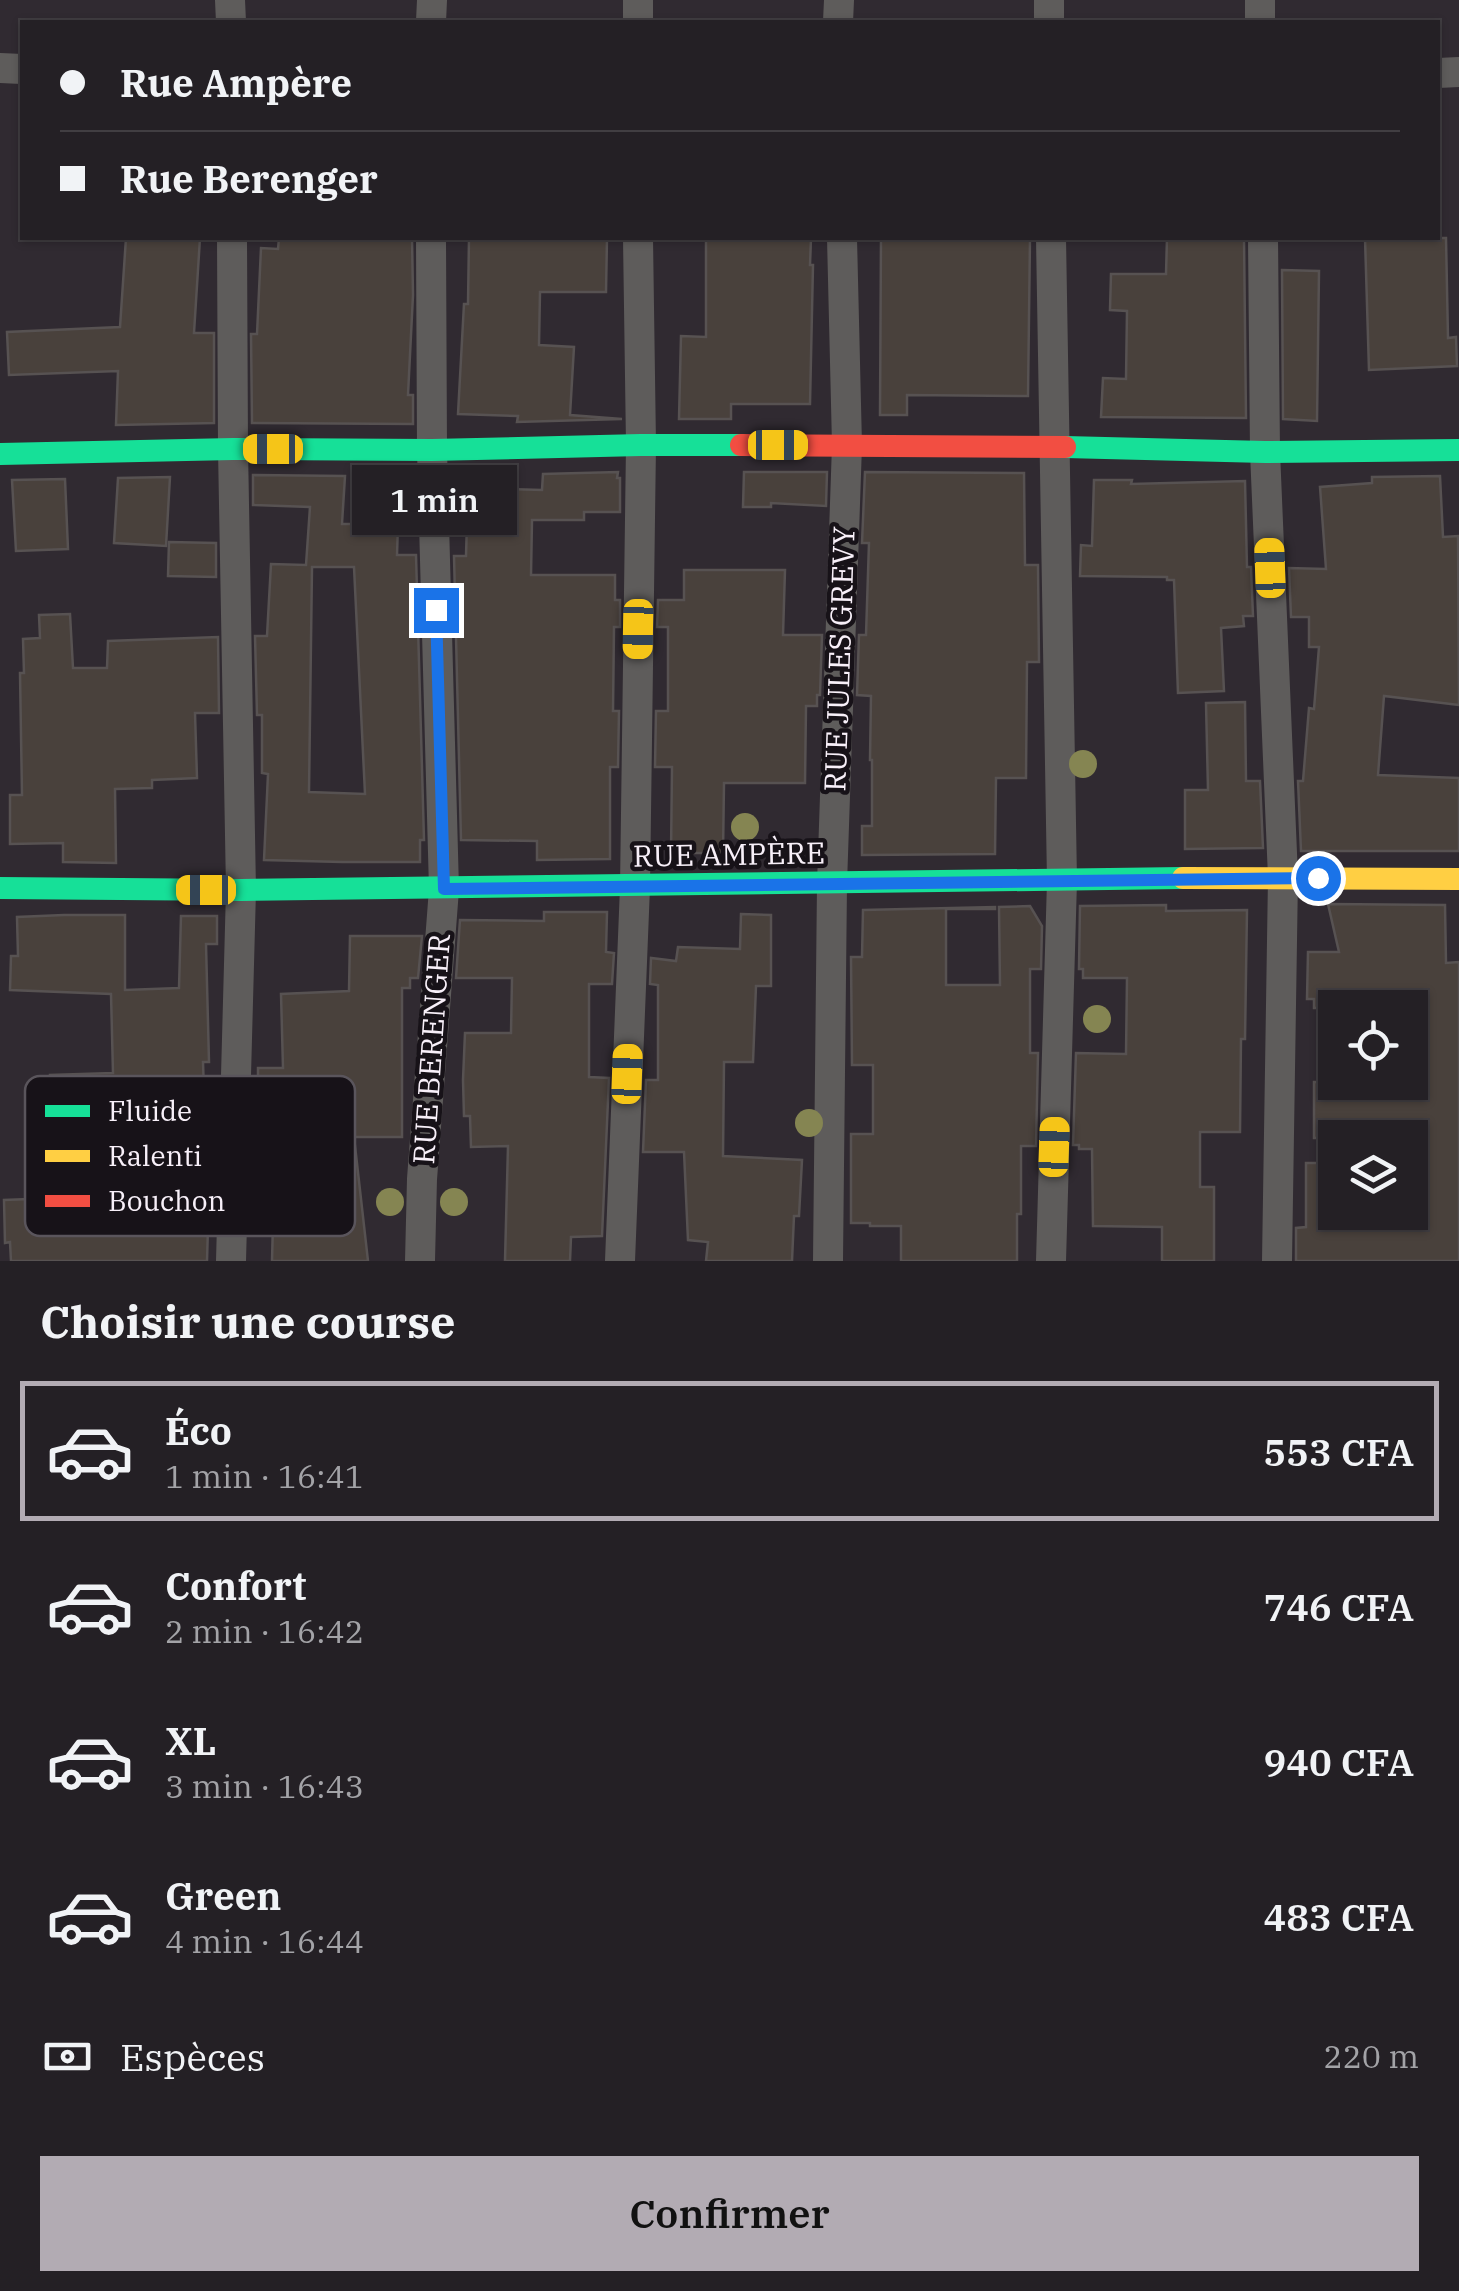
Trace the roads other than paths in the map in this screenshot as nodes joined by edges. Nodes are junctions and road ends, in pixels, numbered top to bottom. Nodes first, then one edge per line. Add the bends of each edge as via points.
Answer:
1 (232, 240) edge
2 (431, 240) edge
3 (638, 240) edge
4 (842, 240) edge
5 (1051, 240) edge
6 (1263, 240) edge
7 (641, 445) junction
8 (847, 445) junction
9 (1054, 447) junction
10 (233, 449) junction
11 (432, 450) junction
12 (1459, 450) edge
13 (1265, 452) junction
14 (0, 454) edge
15 (1283, 877) junction
16 (1459, 879) edge
17 (1062, 881) junction
18 (832, 884) junction
19 (635, 887) junction
20 (0, 888) edge
21 (444, 889) junction
22 (240, 890) junction
23 (235, 1076) edge
24 (232, 1236) edge
25 (231, 1261) edge
26 (420, 1261) edge
27 (620, 1261) edge
28 (828, 1261) edge
29 (1051, 1261) edge
30 (1277, 1261) edge

1 - 10 street
2 - 11 street, RUE BERENGER
3 - 7 street
4 - 8 street, RUE JULES GREVY
5 - 9 street
6 - 13 street
7 - 8 street
7 - 11 street
7 - 19 street
8 - 9 street
8 - 18 street, RUE JULES GREVY
9 - 13 street
9 - 17 street
10 - 11 street
10 - 14 street
10 - 22 street
11 - 21 street, RUE BERENGER
12 - 13 street
13 - 15 street
15 - 16 street, RUE AMPÈRE
15 - 17 street, RUE AMPÈRE
15 - 30 street
17 - 18 street, RUE AMPÈRE
17 - 29 street
18 - 19 street, RUE AMPÈRE
18 - 28 street, RUE JULES GREVY
19 - 21 street, RUE AMPÈRE
19 - 27 street
20 - 22 street, RUE AMPÈRE
21 - 22 street, RUE AMPÈRE
21 - 26 street, RUE BERENGER
22 - 23 street
24 - 25 street

